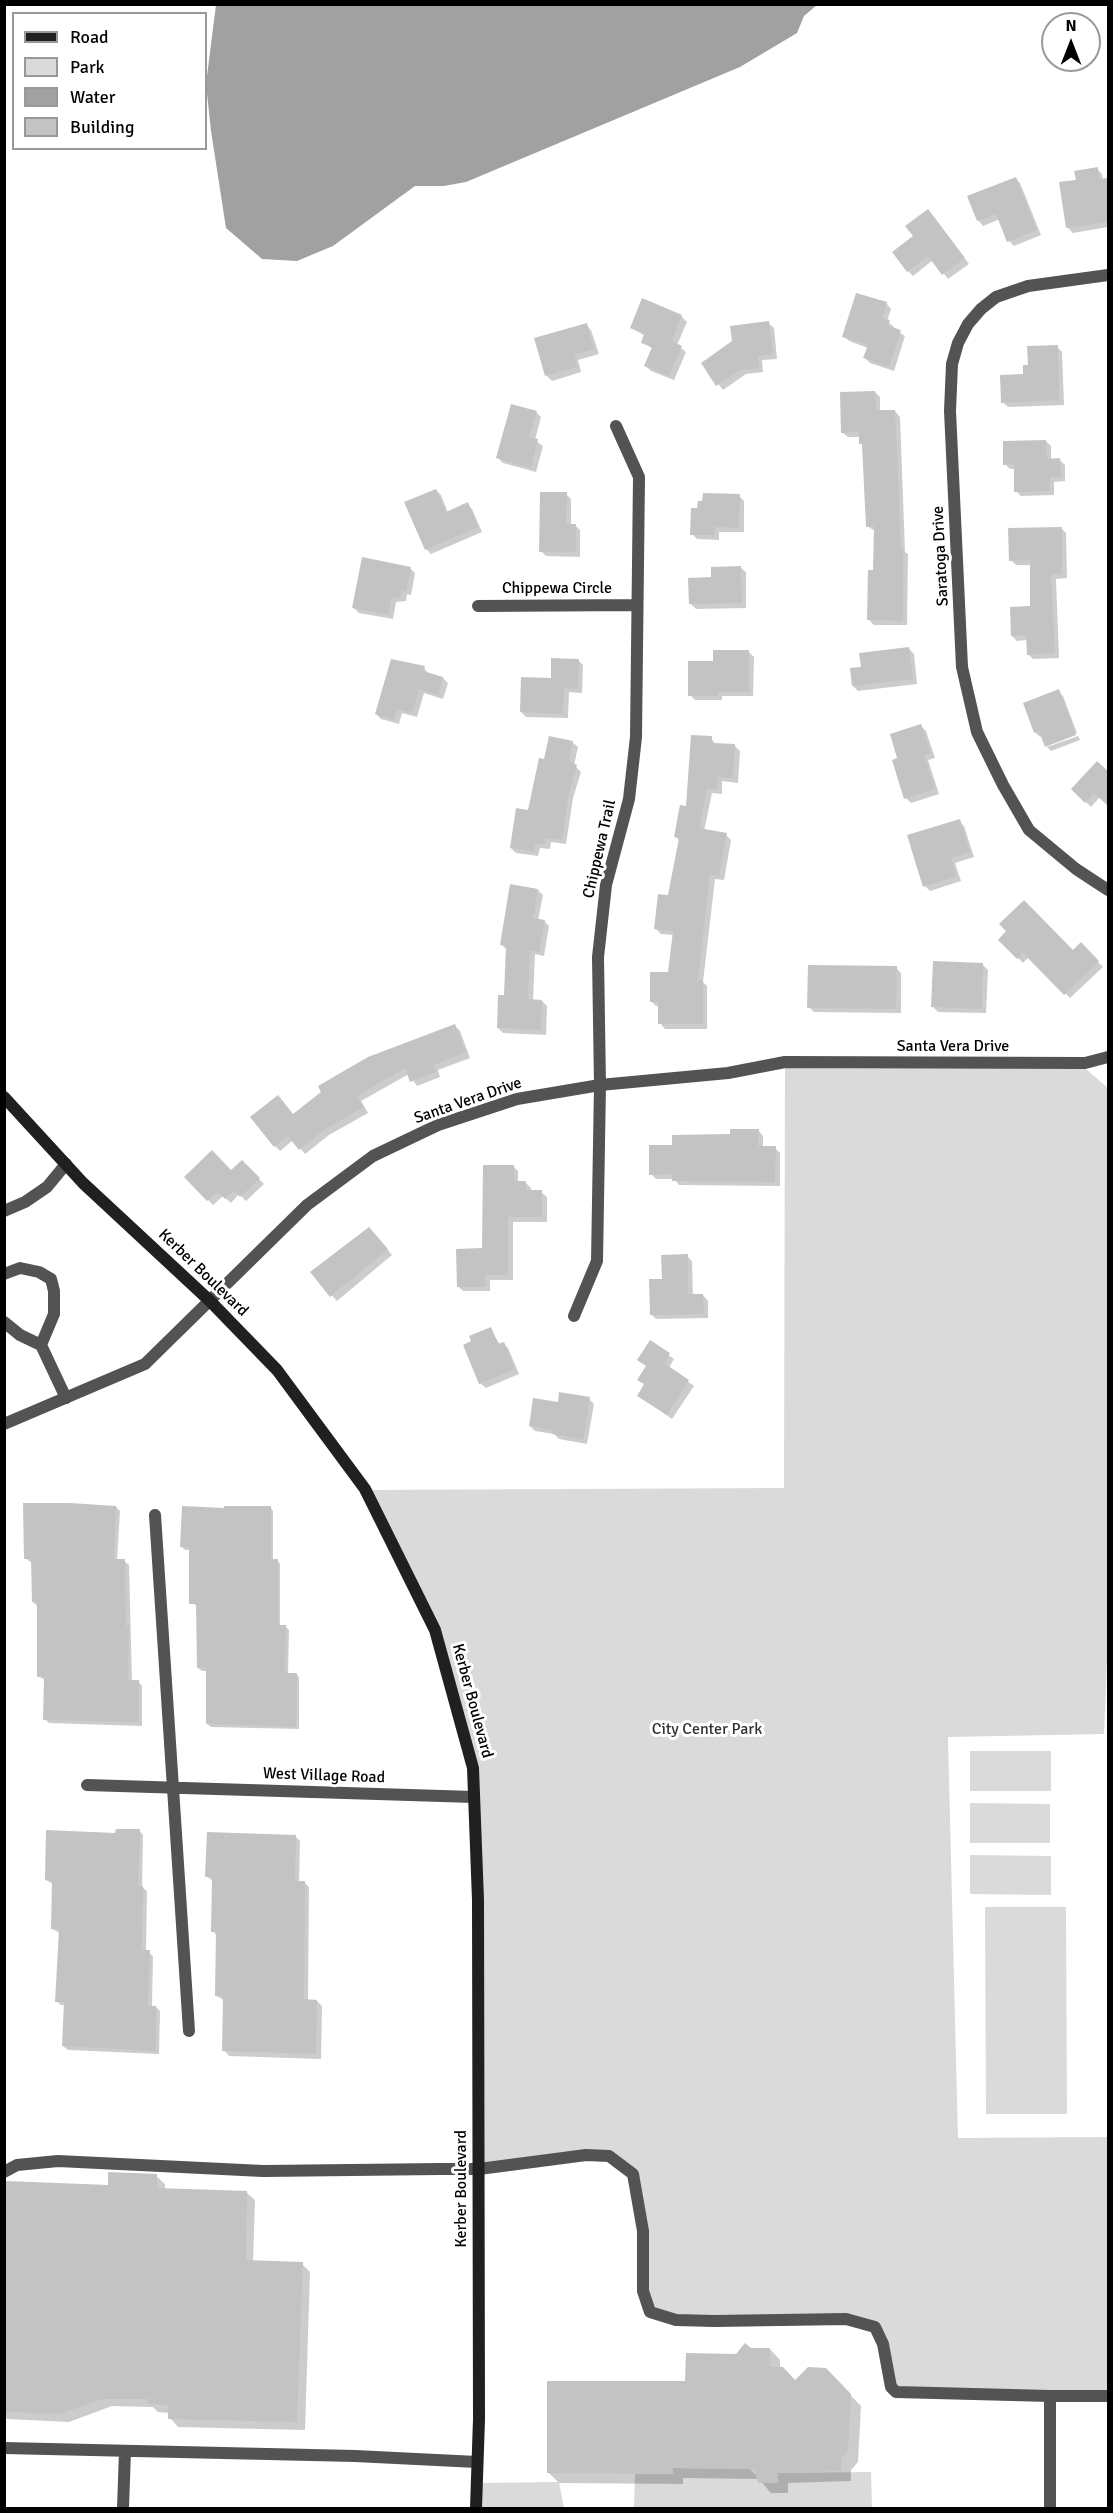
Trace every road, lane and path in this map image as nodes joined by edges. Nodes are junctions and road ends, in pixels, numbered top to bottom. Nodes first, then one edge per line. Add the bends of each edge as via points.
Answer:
1 (1108, 275) edge
2 (616, 426) dead end
3 (637, 605) junction
4 (478, 606) dead end
5 (1108, 890) edge
6 (1108, 1057) edge
7 (600, 1085) junction
8 (4, 1097) edge
9 (66, 1164) junction
10 (4, 1211) edge
11 (4, 1274) edge
12 (210, 1301) junction
13 (574, 1316) dead end
14 (4, 1322) edge
15 (41, 1345) junction
16 (66, 1398) junction
17 (4, 1424) edge
18 (155, 1515) dead end
19 (87, 1785) dead end
20 (173, 1787) junction
21 (474, 1797) junction
22 (189, 2031) dead end
23 (479, 2169) junction
24 (4, 2172) edge
25 (1050, 2396) junction
26 (1108, 2396) edge
27 (4, 2448) edge
28 (125, 2451) junction
29 (477, 2462) junction
30 (123, 2508) edge
31 (476, 2508) edge
32 (1050, 2508) edge

1 - 5 street, Saratoga Drive via 1028,286 996,297 981,309 958,343 952,364 950,411 962,667 977,732 1029,830
2 - 3 street, Chippewa Trail via 639,477
3 - 4 street, Chippewa Circle
3 - 7 street, Chippewa Trail via 636,737 629,799 606,885 598,957
6 - 7 street, Santa Vera Drive via 1059,1064 785,1062 728,1073
7 - 12 street, Santa Vera Drive via 517,1099 438,1125 373,1156 307,1205
7 - 13 street, Chippewa Trail via 597,1261
8 - 9 street, Kerber Boulevard
9 - 10 street via 47,1187
9 - 12 street, Kerber Boulevard
11 - 15 street via 20,1268 51,1279 54,1314
12 - 16 street, Santa Vera Drive via 145,1364
12 - 21 street, Kerber Boulevard via 277,1370 365,1490 435,1630 473,1768
14 - 15 street
15 - 16 street
16 - 17 street, Santa Vera Drive
18 - 20 street
19 - 20 street, West Village Road
20 - 21 street, West Village Road
20 - 22 street
21 - 23 street, Kerber Boulevard
23 - 24 street via 263,2170 58,2161 17,2165
23 - 25 street via 586,2155 609,2156 633,2174 643,2231 643,2291 650,2312 676,2320 846,2319 875,2327 896,2392
23 - 29 street, Kerber Boulevard
25 - 26 street
25 - 32 street
27 - 28 street
28 - 29 street
28 - 30 street
29 - 31 street, Kerber Boulevard

